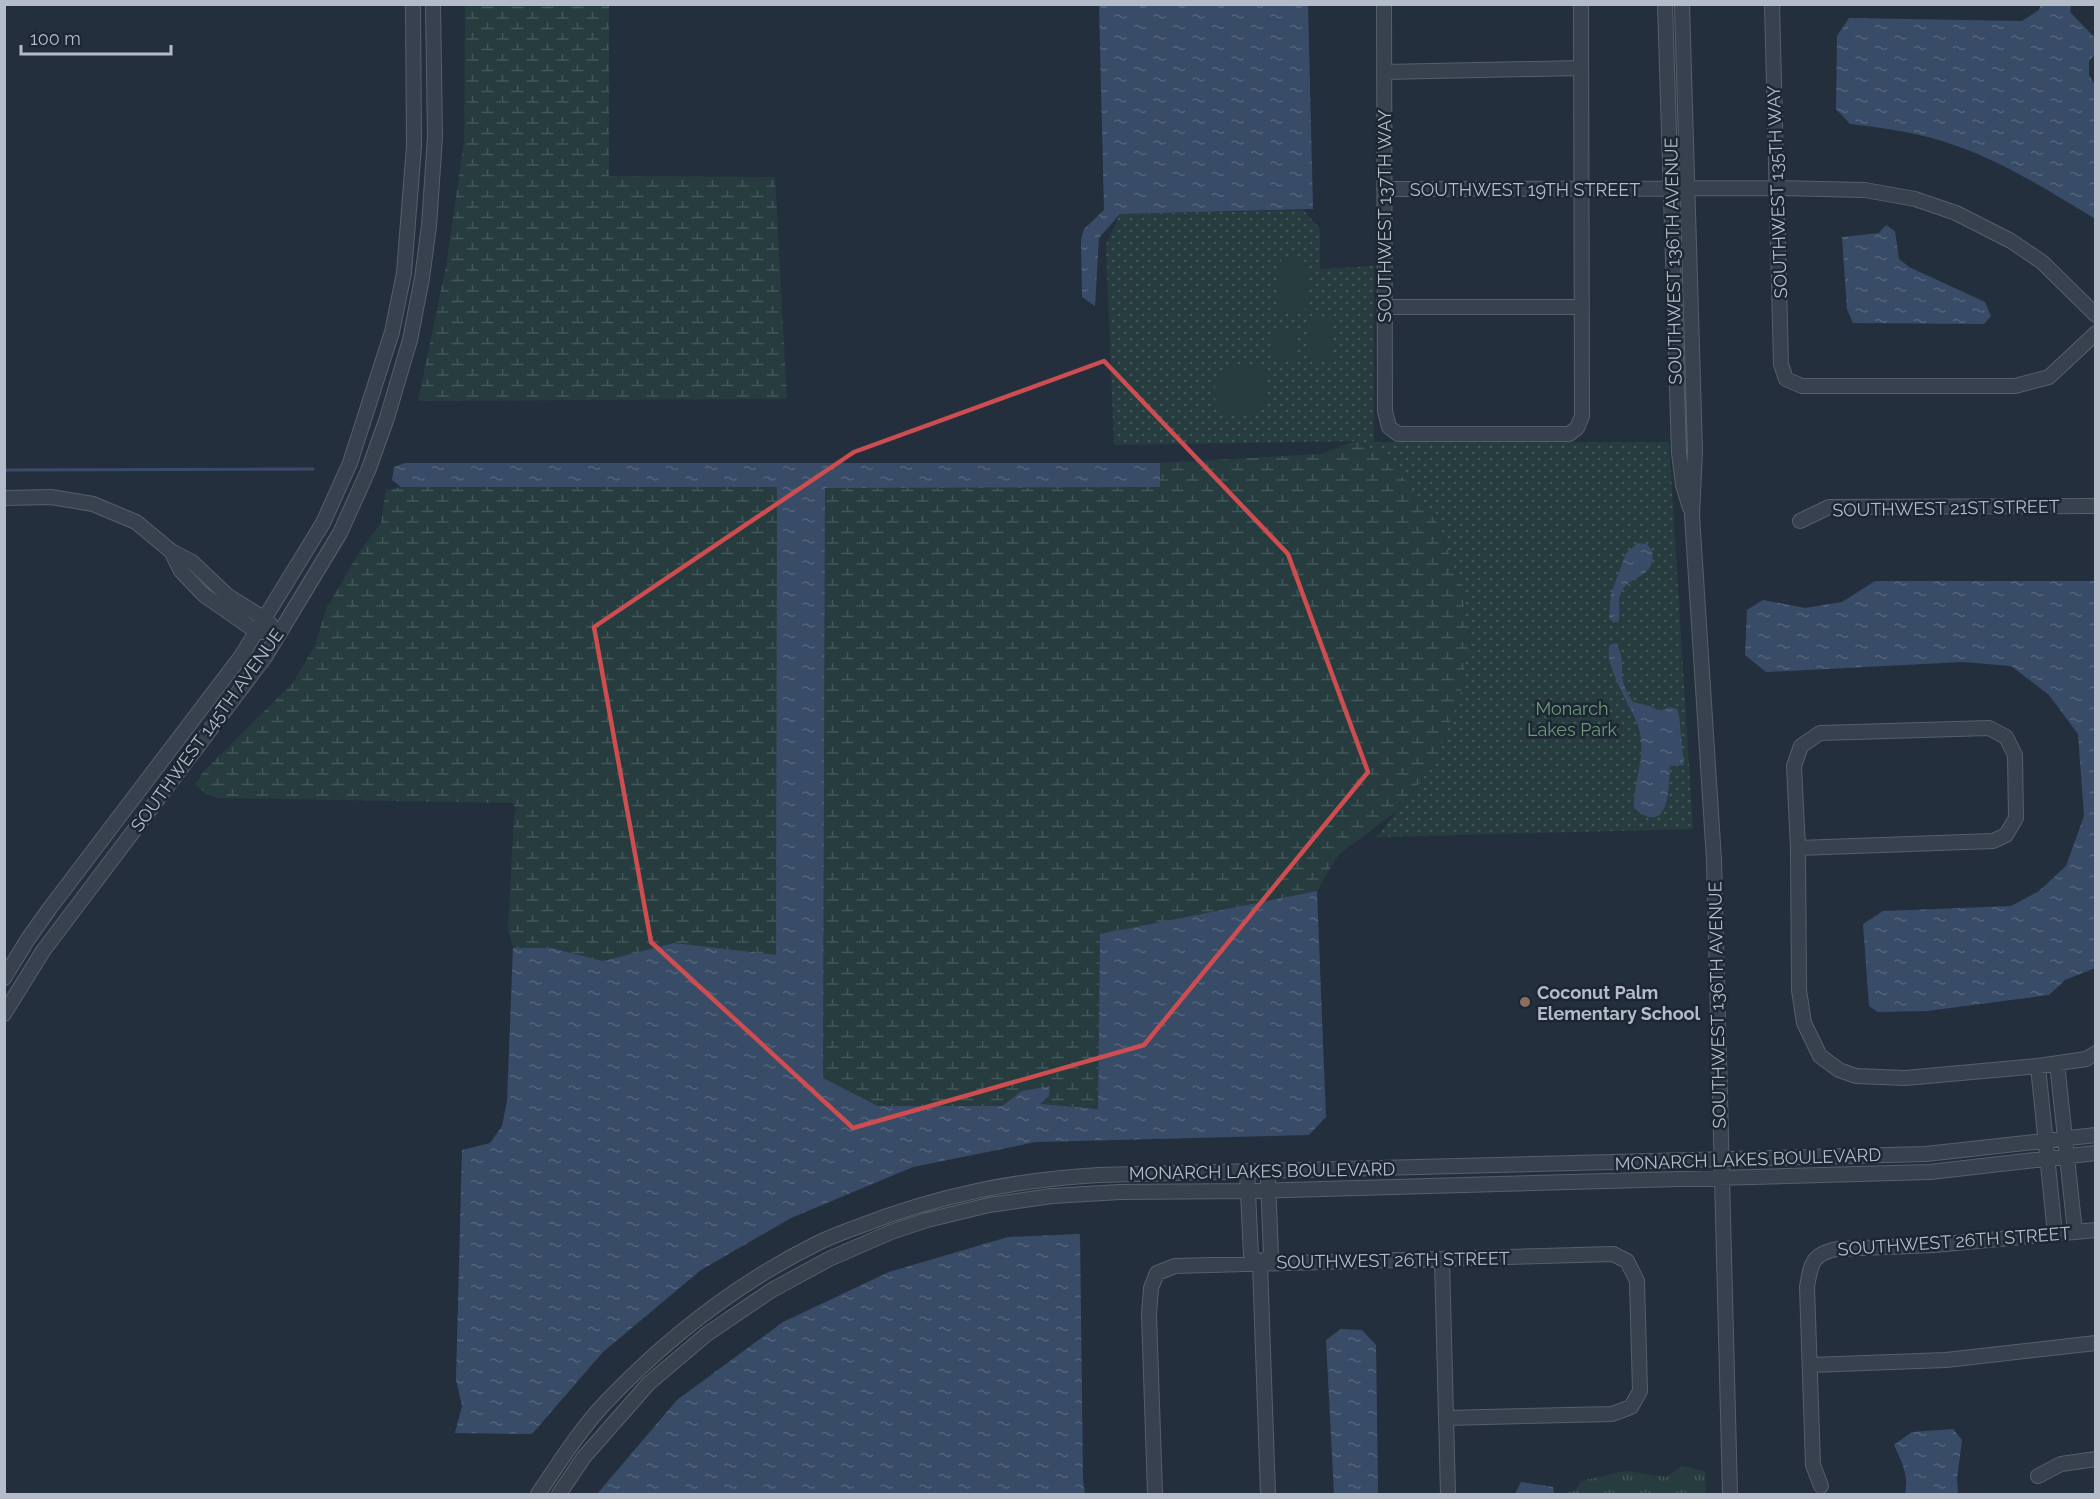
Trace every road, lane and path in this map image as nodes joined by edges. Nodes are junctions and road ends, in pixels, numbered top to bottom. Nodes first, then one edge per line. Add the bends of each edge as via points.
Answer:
1 (413, 4) edge
2 (433, 4) edge
3 (1384, 4) edge
4 (1581, 4) edge
5 (1665, 4) edge
6 (1682, 4) edge
7 (1772, 4) edge
8 (1581, 68) junction
9 (1384, 72) junction
10 (1581, 188) junction
11 (1672, 188) junction
12 (1688, 188) junction
13 (1777, 188) junction
14 (1384, 189) junction
15 (1385, 307) junction
16 (1581, 307) junction
17 (2096, 315) edge
18 (2096, 333) edge
19 (4, 498) edge
20 (2096, 506) edge
21 (1692, 515) junction
22 (1800, 521) dead end
23 (171, 551) junction
24 (265, 619) junction
25 (256, 632) junction
26 (279, 633) junction
27 (1798, 848) junction
28 (4, 978) edge
29 (4, 1014) edge
30 (2096, 1053) edge
31 (2057, 1063) junction
32 (2038, 1066) junction
33 (2096, 1135) edge
34 (2065, 1138) junction
35 (2046, 1140) junction
36 (2096, 1154) edge
37 (2067, 1157) junction
38 (2048, 1159) junction
39 (1720, 1160) junction
40 (1247, 1171) junction
41 (1267, 1171) junction
42 (1141, 1174) junction
43 (1721, 1178) junction
44 (1268, 1190) junction
45 (1248, 1191) junction
46 (1027, 1200) junction
47 (2096, 1230) edge
48 (2075, 1232) junction
49 (2055, 1234) junction
50 (1250, 1241) junction
51 (1270, 1241) junction
52 (1442, 1260) junction
53 (1260, 1264) junction
54 (2096, 1343) edge
55 (1810, 1365) junction
56 (1446, 1418) junction
57 (2096, 1459) edge
58 (2038, 1476) dead end
59 (1821, 1486) dead end
60 (538, 1494) edge
61 (559, 1494) edge
62 (1155, 1494) edge
63 (1268, 1494) edge
64 (1448, 1494) edge
65 (1730, 1494) edge

1 - 24 street, SOUTHWEST 145TH AVENUE via 410,217 392,332 341,483 323,523
2 - 26 street, SOUTHWEST 145TH AVENUE via 435,137 429,226 410,340 368,471 339,533
3 - 9 street, SOUTHWEST 137TH WAY
4 - 8 street
5 - 11 street, SOUTHWEST 136TH AVENUE
6 - 12 street, SOUTHWEST 136TH AVENUE
7 - 13 street, SOUTHWEST 135TH WAY
8 - 9 street
8 - 10 street
9 - 14 street, SOUTHWEST 137TH WAY
10 - 11 street, SOUTHWEST 19TH STREET
10 - 14 street, SOUTHWEST 19TH STREET
10 - 16 street
11 - 12 street, SOUTHWEST 19TH STREET
11 - 21 street, SOUTHWEST 136TH AVENUE via 1678,453
12 - 13 street, SOUTHWEST 19TH STREET
12 - 21 street, SOUTHWEST 136TH AVENUE via 1695,452
13 - 17 street, SOUTHWEST 19TH STREET via 1865,190 1915,199 1956,213 2042,262
13 - 18 street, SOUTHWEST 135TH WAY via 1781,364 1786,379 1803,387 2015,387 2049,377
14 - 15 street, SOUTHWEST 137TH WAY
15 - 16 street
15 - 16 street, SOUTHWEST 137TH WAY via 1385,411 1389,427 1398,434 1569,434 1582,416
19 - 23 street via 51,497 93,504 136,522
20 - 22 street, SOUTHWEST 21ST STREET via 1829,507
21 - 39 street, SOUTHWEST 136TH AVENUE via 1714,860
23 - 24 street via 192,562 228,596
23 - 25 street via 181,571 204,595
24 - 25 street, SOUTHWEST 145TH AVENUE
24 - 26 street
25 - 26 street
25 - 28 street, SOUTHWEST 145TH AVENUE via 50,908
26 - 29 street, SOUTHWEST 145TH AVENUE via 265,657 43,951
27 - 27 street via 1794,766 1801,746 1820,733 1989,728 2006,737 2015,755 2016,818 2006,835 1993,841
27 - 32 street via 1799,990 1804,1023 1820,1056 1839,1070 1856,1076 1905,1078
30 - 31 street via 2086,1059
31 - 32 street
31 - 34 street
32 - 35 street
33 - 34 street, MONARCH LAKES BOULEVARD
34 - 35 street, MONARCH LAKES BOULEVARD
34 - 37 street
35 - 38 street
35 - 39 street, MONARCH LAKES BOULEVARD via 1926,1154
36 - 37 street, MONARCH LAKES BOULEVARD
37 - 38 street, MONARCH LAKES BOULEVARD
37 - 48 street
38 - 43 street, MONARCH LAKES BOULEVARD via 1930,1172
38 - 49 street
39 - 41 street, MONARCH LAKES BOULEVARD
39 - 43 street, SOUTHWEST 136TH AVENUE
40 - 41 street, MONARCH LAKES BOULEVARD
40 - 42 street, MONARCH LAKES BOULEVARD
40 - 45 street
41 - 44 street
42 - 46 street via 1118,1182 1030,1189 1026,1192
42 - 60 street, MONARCH LAKES BOULEVARD via 1049,1178 963,1193 819,1242 695,1320 638,1370 591,1420
43 - 44 street, MONARCH LAKES BOULEVARD
43 - 65 street, SOUTHWEST 136TH AVENUE
44 - 45 street, MONARCH LAKES BOULEVARD
44 - 51 street
45 - 46 street, MONARCH LAKES BOULEVARD via 1120,1191
45 - 50 street
46 - 61 street, MONARCH LAKES BOULEVARD via 989,1205 891,1232 772,1290 707,1334 650,1383 585,1457
47 - 48 street, SOUTHWEST 26TH STREET
48 - 49 street, SOUTHWEST 26TH STREET
49 - 55 street, SOUTHWEST 26TH STREET via 1824,1251 1810,1269
50 - 51 street
50 - 53 street via 1251,1256
51 - 53 street via 1271,1255
52 - 53 street, SOUTHWEST 26TH STREET
52 - 56 street
52 - 56 street, SOUTHWEST 26TH STREET via 1613,1254 1627,1261 1637,1281 1640,1380 1640,1391 1631,1407 1612,1414
53 - 62 street, SOUTHWEST 26TH STREET via 1175,1266 1157,1273 1151,1288 1149,1314
53 - 63 street
54 - 55 street via 1946,1360
55 - 59 street via 1813,1465
56 - 64 street
57 - 58 street via 2061,1464

